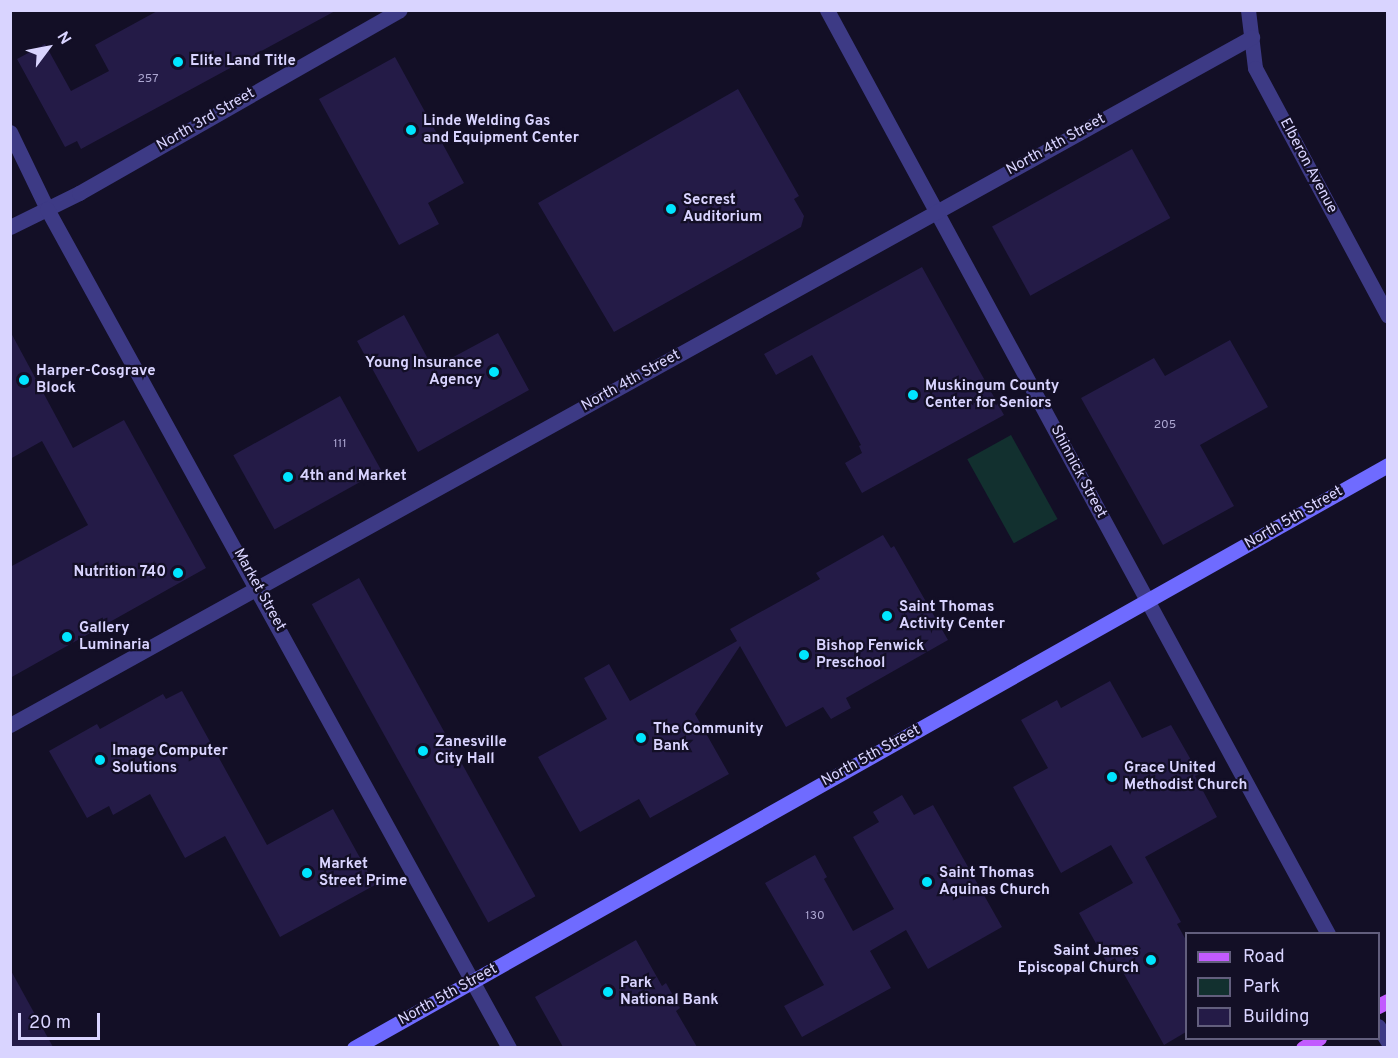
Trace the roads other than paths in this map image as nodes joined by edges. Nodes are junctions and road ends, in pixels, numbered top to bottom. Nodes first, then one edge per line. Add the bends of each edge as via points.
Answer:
1 (400, 10) edge
2 (827, 10) edge
3 (1248, 10) edge
4 (1252, 37) junction
5 (10, 132) edge
6 (48, 209) junction
7 (936, 211) junction
8 (10, 227) edge
9 (1388, 316) edge
10 (1388, 465) edge
11 (258, 588) junction
12 (1147, 601) junction
13 (10, 725) edge
14 (1327, 932) edge
15 (473, 982) junction
16 (1380, 1029) edge
17 (1388, 1042) edge
18 (354, 1047) edge
19 (509, 1047) edge

1 - 6 street, North 3rd Street
2 - 7 street, Shinnick Street
3 - 4 street, Elberon Avenue
4 - 7 street, North 4th Street
4 - 9 street, Elberon Avenue via 1255,68
5 - 6 street, Market Street
6 - 8 street, North 3rd Street
6 - 11 street, Market Street
7 - 11 street, North 4th Street
7 - 12 street, Shinnick Street
10 - 12 main road, North 5th Street
11 - 13 street, North 4th Street
11 - 15 street, Market Street
12 - 14 street, Shinnick Street
12 - 15 main road, North 5th Street
15 - 18 main road, North 5th Street
15 - 19 street, Market Street
16 - 17 street

